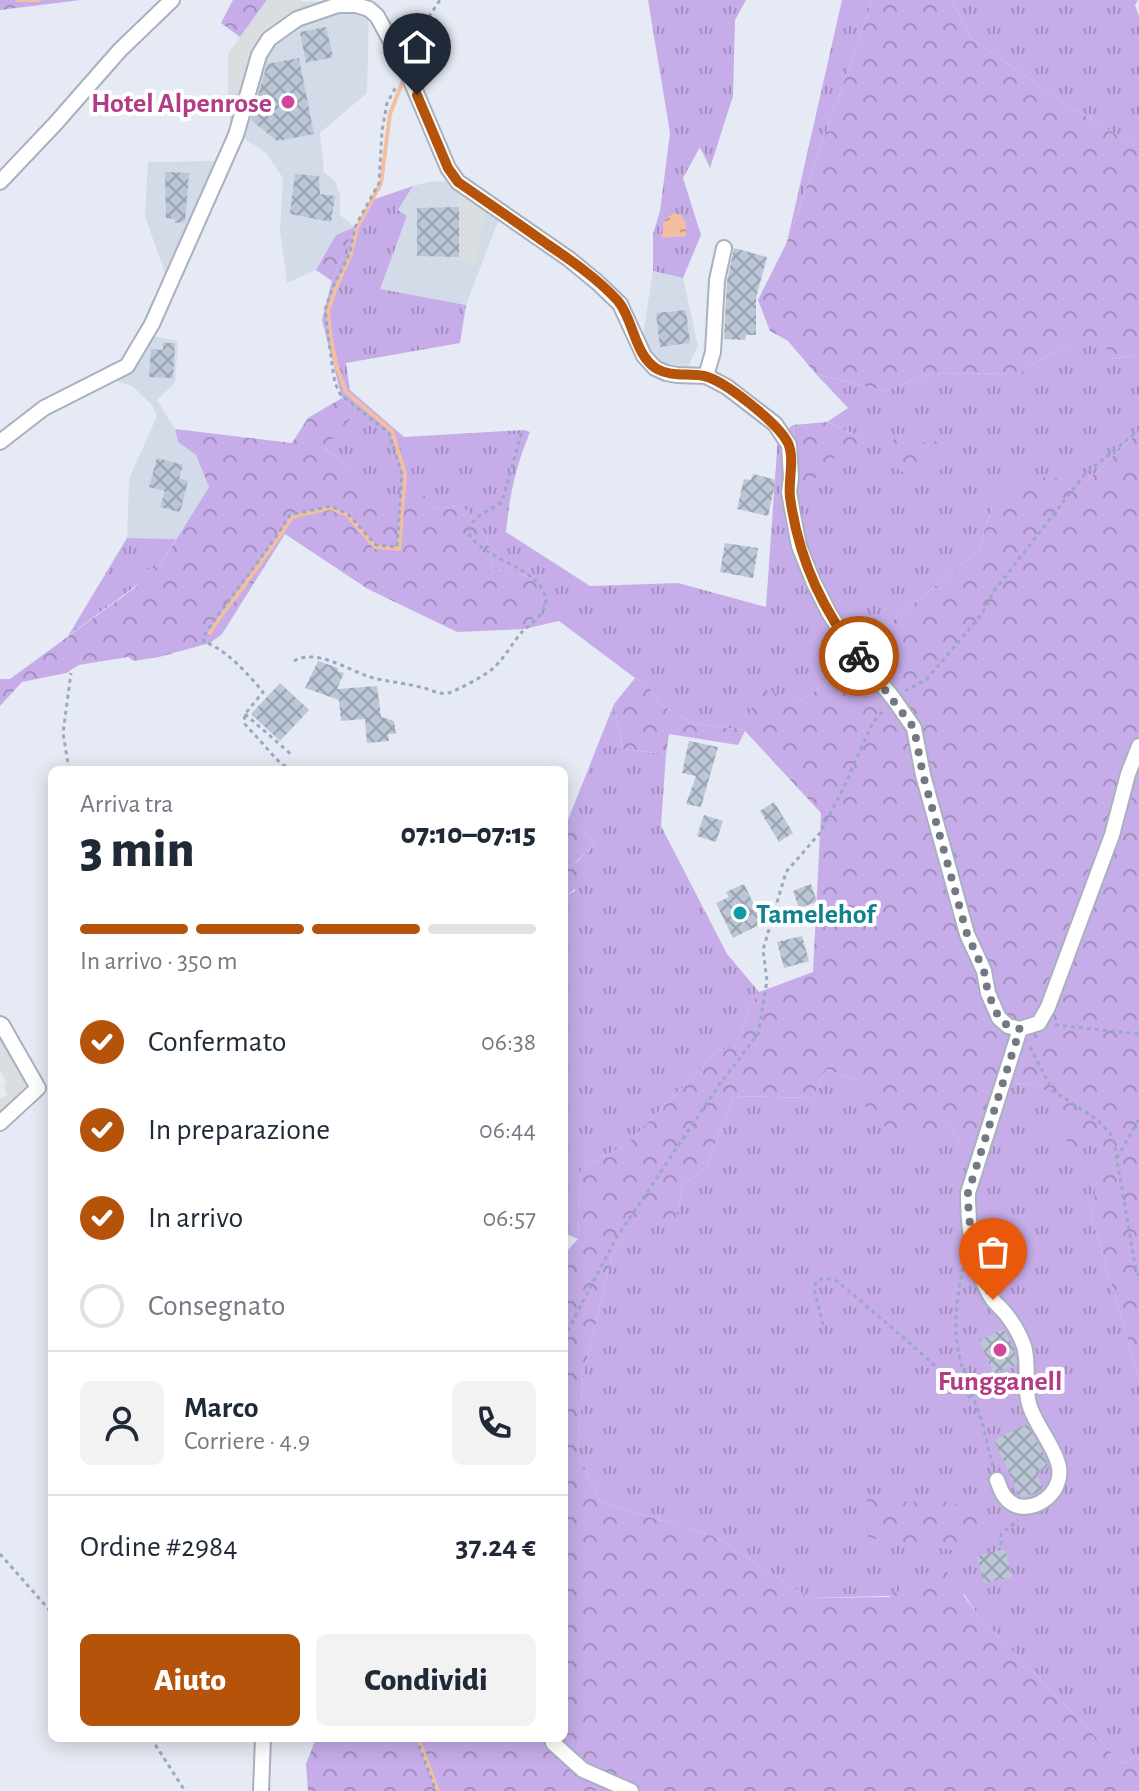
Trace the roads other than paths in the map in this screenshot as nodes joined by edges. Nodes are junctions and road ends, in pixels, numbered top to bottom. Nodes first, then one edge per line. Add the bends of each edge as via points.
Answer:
1 (172, 0) edge
2 (0, 182) edge
3 (724, 248) dead end
4 (706, 376) junction
5 (0, 442) edge
6 (1139, 746) edge
7 (0, 1024) edge
8 (1020, 1029) junction
9 (0, 1123) edge
10 (997, 1480) road end
11 (263, 1742) edge
12 (553, 1742) edge
13 (261, 1791) edge
14 (631, 1791) edge

1 - 2 street
3 - 4 street
4 - 5 street via 655,368 620,304 597,282 458,182 377,16 356,5 338,5 297,19 269,39 259,55 236,135 152,324 127,366 44,408
4 - 8 street via 775,424 789,445 789,492 805,563 846,640 914,728 967,934 999,1018
6 - 8 street via 1048,1007 1039,1023
7 - 9 street via 38,1088
8 - 10 street via 968,1193 968,1219 981,1274 1023,1345 1029,1407 1058,1462 1059,1475 1048,1497 1026,1506 1005,1498
11 - 13 street
12 - 14 street via 583,1770

